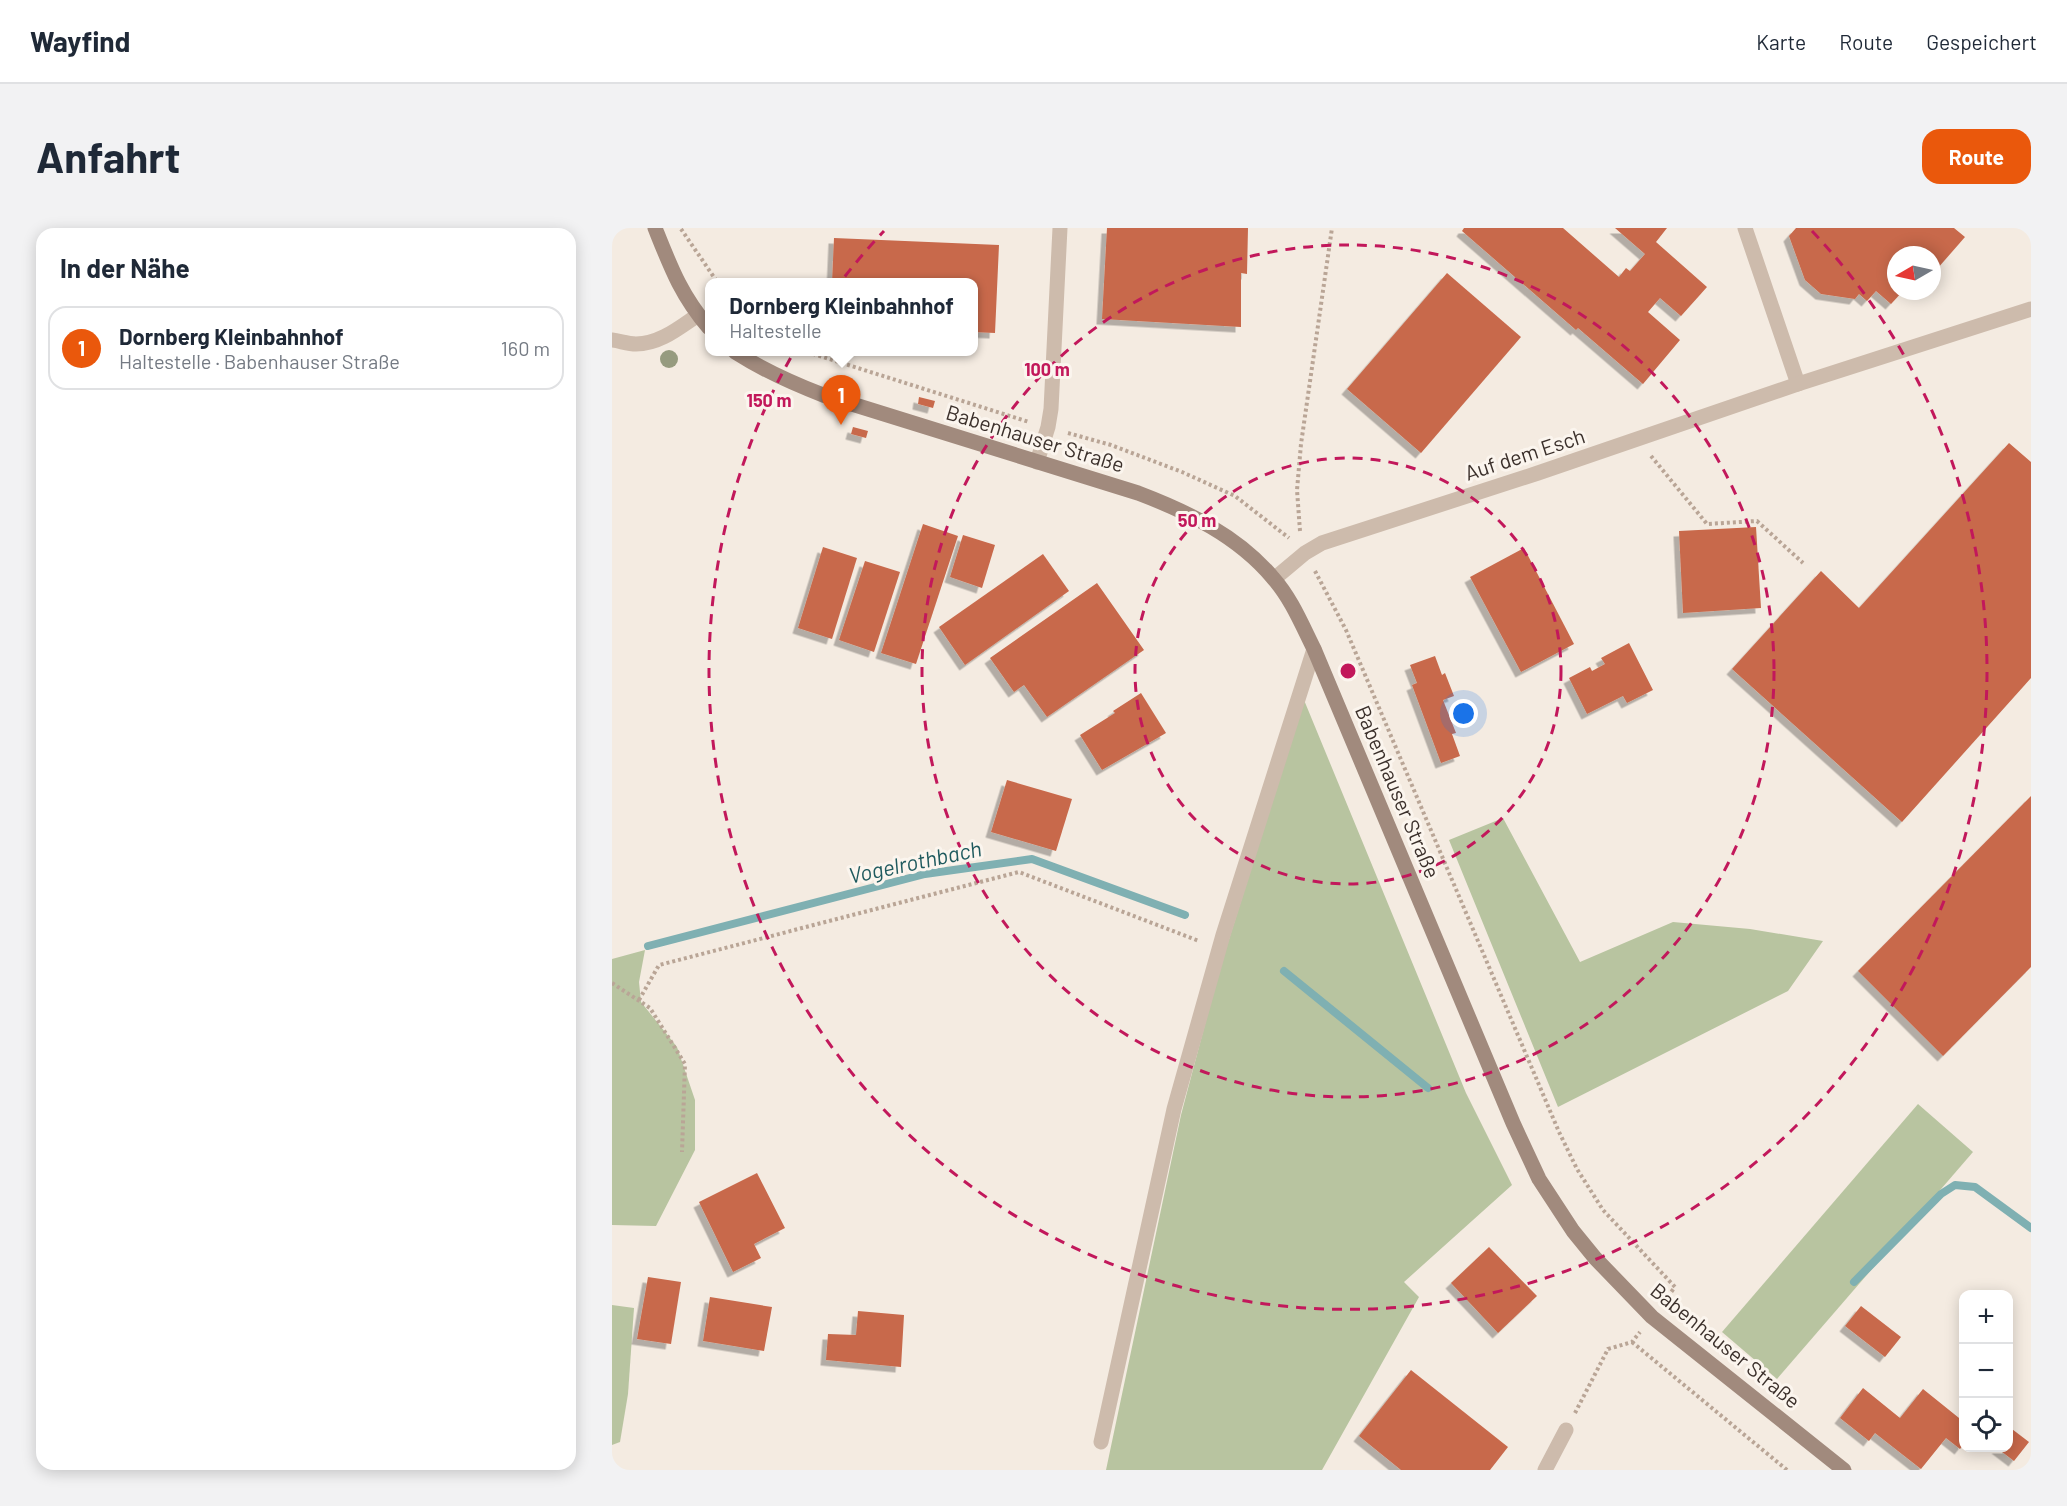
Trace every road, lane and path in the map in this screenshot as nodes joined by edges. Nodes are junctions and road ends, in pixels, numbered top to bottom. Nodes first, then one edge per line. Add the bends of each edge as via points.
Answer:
1 (656, 228) edge
2 (681, 228) edge
3 (1060, 228) edge
4 (1332, 228) edge
5 (1745, 228) edge
6 (715, 278) edge
7 (2031, 309) edge
8 (698, 315) junction
9 (705, 323) edge
10 (612, 340) edge
11 (742, 356) edge
12 (1798, 384) junction
13 (1637, 439) junction
14 (1037, 462) junction
15 (1305, 553) junction
16 (1803, 563) dead end
17 (1274, 579) junction
18 (1314, 649) junction
19 (1219, 948) junction
20 (612, 983) edge
21 (639, 1000) junction
22 (682, 1152) dead end
23 (1675, 1287) dead end
24 (1566, 1430) joint
25 (1101, 1442) dead end
26 (1545, 1470) edge
27 (1787, 1470) edge
28 (1844, 1470) edge

1 - 8 main road via 684,297
2 - 6 path
3 - 14 street via 1051,409
4 - 15 path via 1297,490 1298,525
5 - 12 street
7 - 12 street, Auf dem Esch
8 - 9 main road
8 - 10 street via 651,342
11 - 14 main road, Babenhauser Straße via 790,383 823,395
12 - 13 street, Auf dem Esch
13 - 15 street, Auf dem Esch via 1341,537
13 - 16 path via 1707,525 1757,521
14 - 17 main road, Babenhauser Straße via 1138,493 1198,519 1251,555
15 - 17 street, Auf dem Esch
15 - 23 path via 1346,630 1577,1169 1603,1210
17 - 18 main road, Babenhauser Straße
18 - 19 street
18 - 28 main road, Babenhauser Straße via 1513,1123 1556,1206 1595,1258 1652,1317
19 - 21 path via 1019,872 659,965
19 - 25 street via 1174,1109
20 - 21 path
21 - 22 path via 650,1008 685,1064
24 - 26 street
24 - 27 path via 1608,1349 1632,1342

